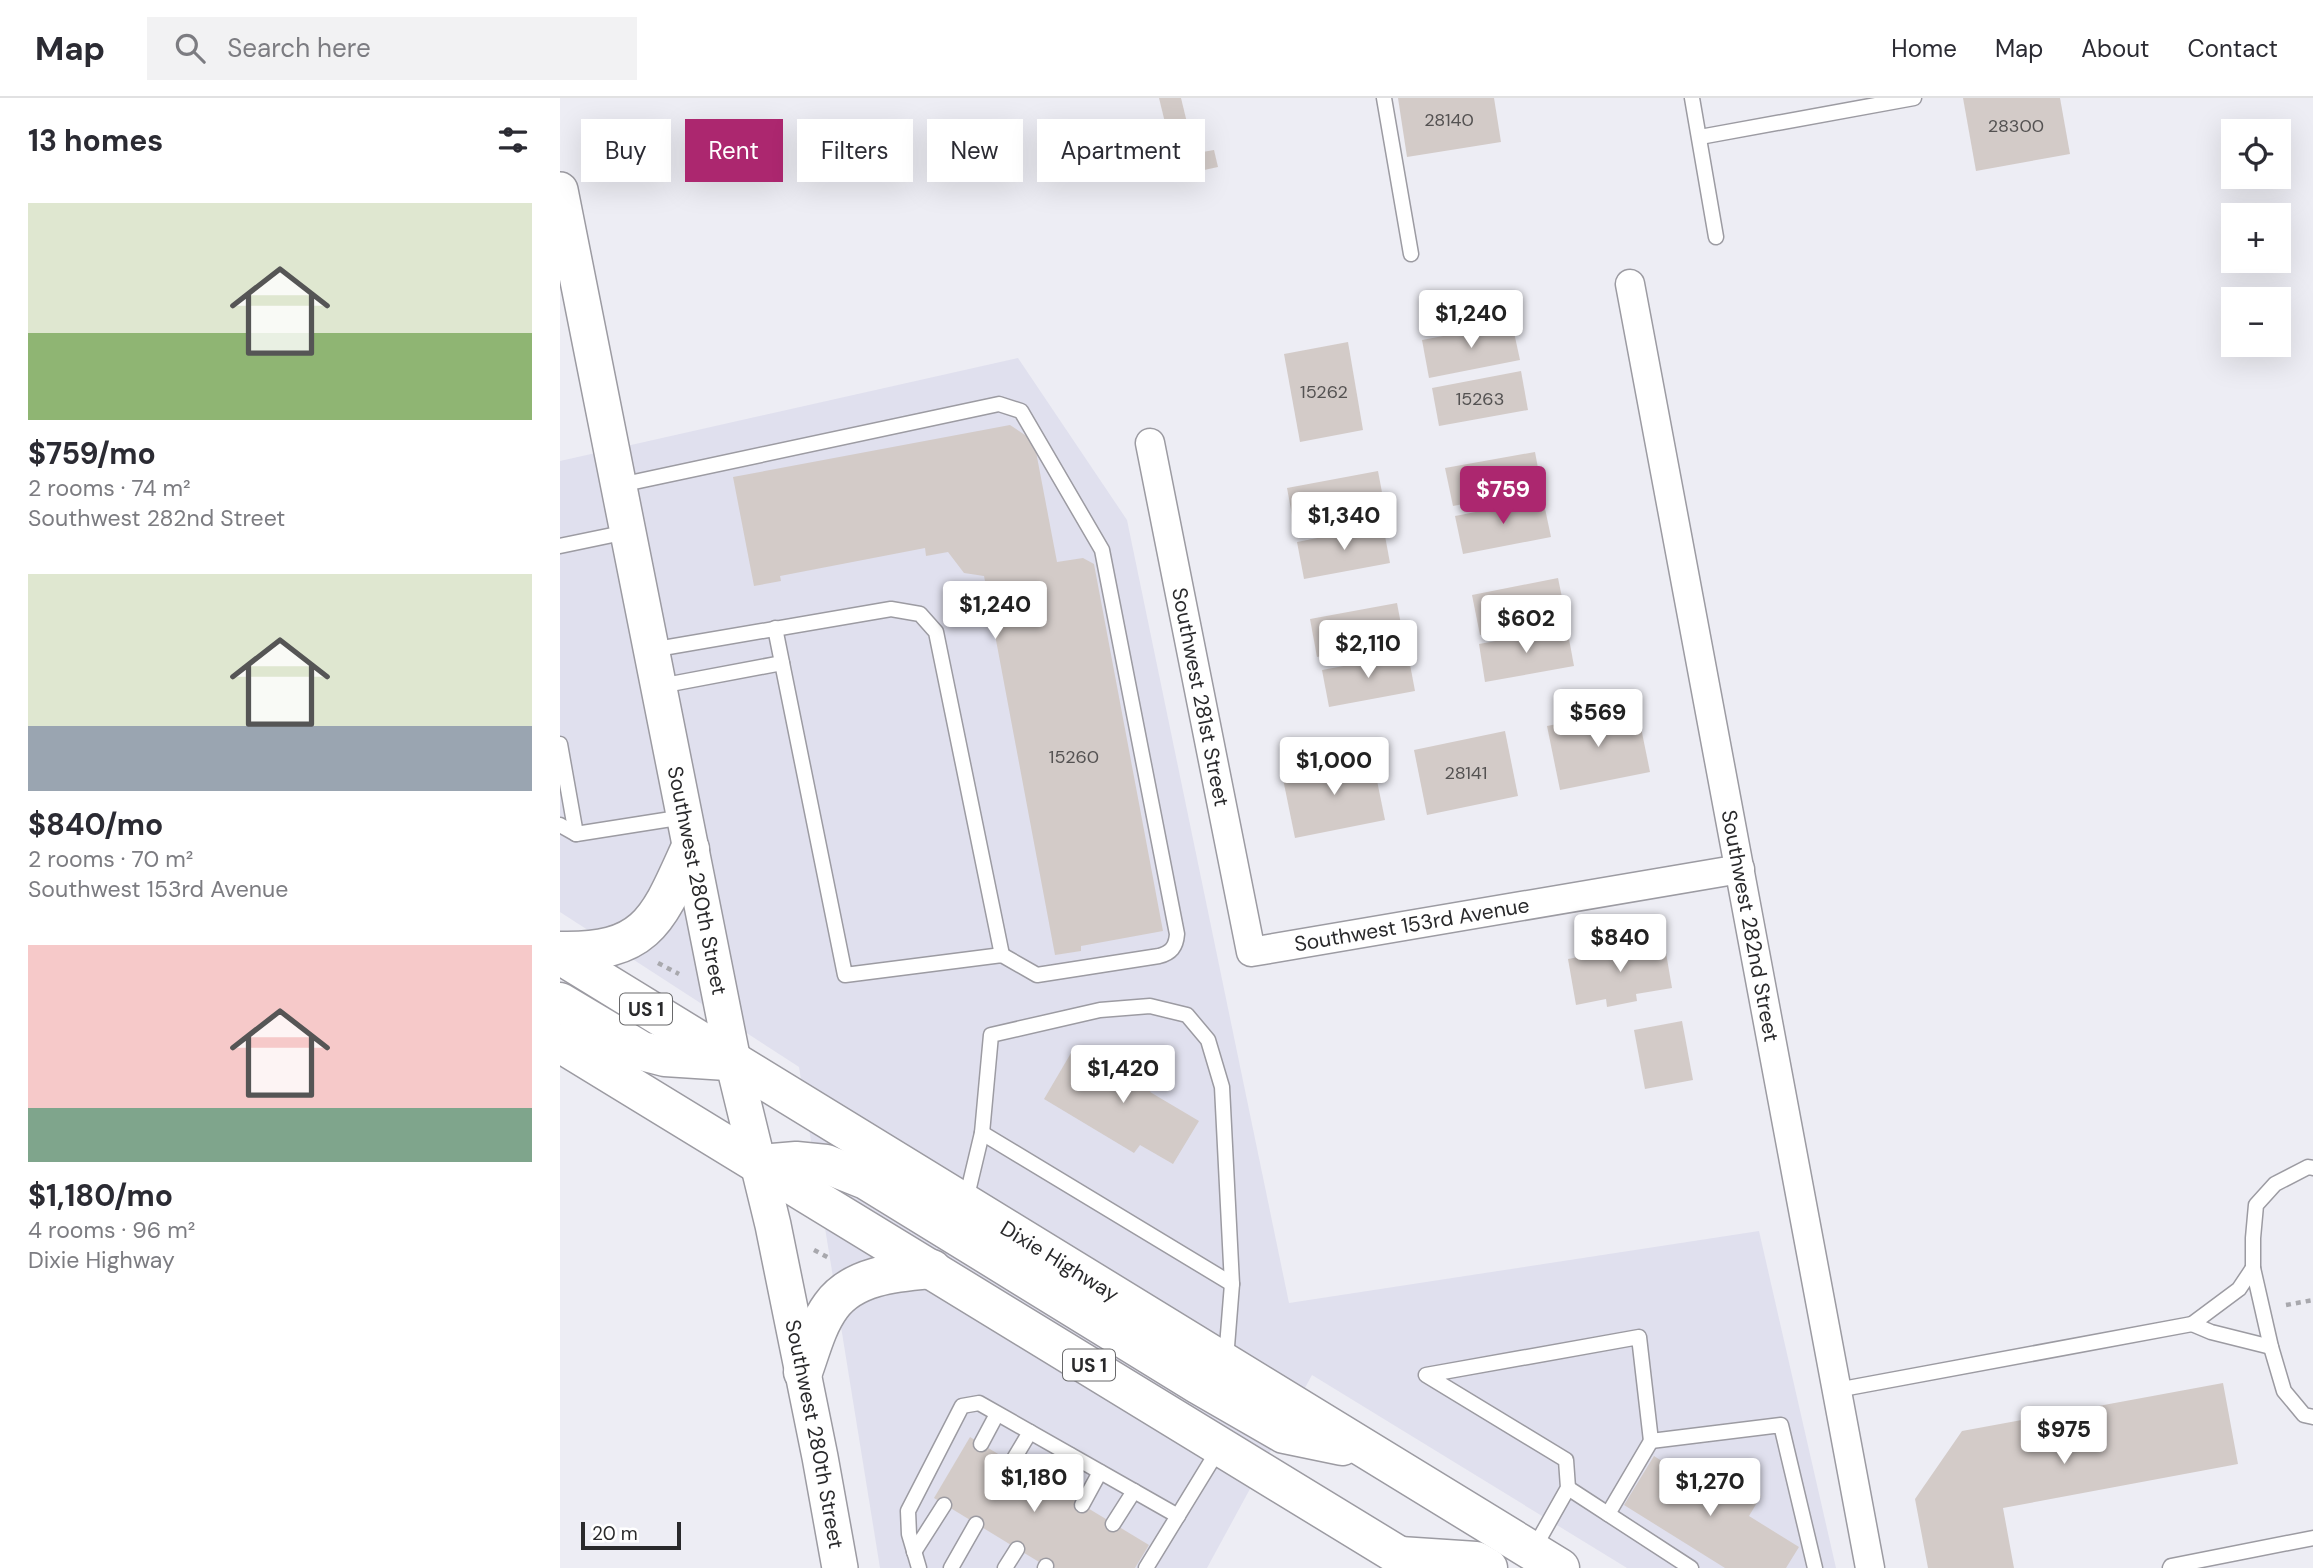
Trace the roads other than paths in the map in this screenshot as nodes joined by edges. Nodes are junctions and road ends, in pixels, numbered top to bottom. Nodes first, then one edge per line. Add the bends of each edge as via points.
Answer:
1 (1384, 98) edge
2 (1692, 98) edge
3 (1914, 98) edge
4 (1700, 137) junction
5 (560, 190) edge
6 (1716, 237) dead end
7 (1411, 254) dead end
8 (1630, 284) dead end
9 (1150, 443) dead end
10 (618, 485) junction
11 (628, 532) junction
12 (560, 546) edge
13 (775, 628) junction
14 (651, 650) junction
15 (782, 663) junction
16 (658, 687) junction
17 (560, 744) edge
18 (560, 825) edge
19 (687, 833) junction
20 (576, 834) junction
21 (1740, 869) junction
22 (1251, 952) joint
23 (560, 953) edge
24 (1002, 955) junction
25 (560, 1002) edge
26 (560, 1044) edge
27 (733, 1061) junction
28 (982, 1133) junction
29 (759, 1164) junction
30 (2313, 1167) edge
31 (965, 1203) junction
32 (2253, 1268) junction
33 (932, 1269) junction
34 (1232, 1284) junction
35 (2192, 1324) junction
36 (2271, 1347) junction
37 (1225, 1363) junction
38 (803, 1372) junction
39 (1837, 1390) junction
40 (998, 1414) junction
41 (2313, 1417) edge
42 (1030, 1432) junction
43 (1651, 1441) junction
44 (981, 1444) dead end
45 (1221, 1446) junction
46 (1371, 1452) junction
47 (1070, 1455) junction
48 (1012, 1462) dead end
49 (1100, 1472) junction
50 (1052, 1486) dead end
51 (1568, 1488) junction
52 (1134, 1491) junction
53 (944, 1505) dead end
54 (1083, 1505) dead end
55 (1608, 1514) junction
56 (1178, 1516) junction
57 (976, 1524) dead end
58 (1113, 1524) dead end
59 (2313, 1538) edge
60 (1017, 1549) dead end
61 (914, 1552) junction
62 (1546, 1560) edge
63 (1410, 1562) edge
64 (840, 1568) edge
65 (919, 1568) edge
66 (951, 1568) edge
67 (1005, 1568) edge
68 (1146, 1568) edge
69 (1488, 1568) edge
70 (1690, 1568) edge
71 (1815, 1568) edge
72 (1870, 1568) edge
73 (2170, 1568) edge

1 - 7 lane
2 - 4 lane
3 - 4 lane
4 - 6 lane
5 - 10 street, Southwest 280th Street
8 - 21 street, Southwest 282nd Street
9 - 22 street, Southwest 281st Street
10 - 11 street, Southwest 280th Street
10 - 24 lane via 999,404 1021,411 1102,550 1177,934 1174,949 1167,954 1037,975
11 - 12 lane
11 - 14 street, Southwest 280th Street
13 - 14 lane
13 - 15 lane
13 - 24 lane via 891,609 920,614 936,632
14 - 16 street, Southwest 280th Street
15 - 16 lane
15 - 24 lane via 845,975
16 - 19 street, Southwest 280th Street
17 - 20 lane
18 - 20 lane
19 - 20 lane
19 - 23 highway via 667,901 645,930 607,949
19 - 27 street, Southwest 280th Street
21 - 22 street, Southwest 153rd Avenue
21 - 39 street, Southwest 282nd Street
23 - 27 highway, Dixie Highway / US 1
25 - 27 highway via 642,1051
26 - 29 highway, US 1
27 - 29 street, Southwest 280th Street
27 - 31 highway, Dixie Highway / US 1
28 - 31 lane
28 - 34 lane
28 - 34 lane via 990,1035 1100,1010 1150,1006 1187,1015 1208,1040 1222,1087
29 - 33 highway, US 1
29 - 38 street, Southwest 280th Street
29 - 46 highway via 826,1164 866,1180 1284,1434
30 - 32 lane via 2275,1184 2256,1205
31 - 37 highway, Dixie Highway / US 1
32 - 35 lane via 2239,1289
32 - 36 lane
33 - 38 highway via 893,1272 844,1293 820,1327
33 - 45 highway, US 1
34 - 37 lane
35 - 36 lane
35 - 39 lane
36 - 41 lane via 2284,1391 2304,1415
37 - 46 highway, Dixie Highway / US 1
38 - 64 street, Southwest 280th Street
39 - 72 street, Southwest 282nd Street
40 - 42 lane
40 - 44 lane
40 - 61 lane via 979,1403 962,1406 908,1511
42 - 47 lane
42 - 48 lane
43 - 51 lane via 1639,1337 1426,1375 1566,1460
43 - 55 lane
43 - 71 lane via 1781,1424
45 - 56 lane
45 - 63 highway, US 1
46 - 62 highway, Dixie Highway / US 1
47 - 49 lane
47 - 50 lane
49 - 52 lane
49 - 54 lane
51 - 55 lane
51 - 62 lane
52 - 56 lane
52 - 58 lane
53 - 61 lane
55 - 70 lane
56 - 68 lane
57 - 66 lane
59 - 73 lane
60 - 67 lane
61 - 65 lane
63 - 69 highway via 1476,1561

